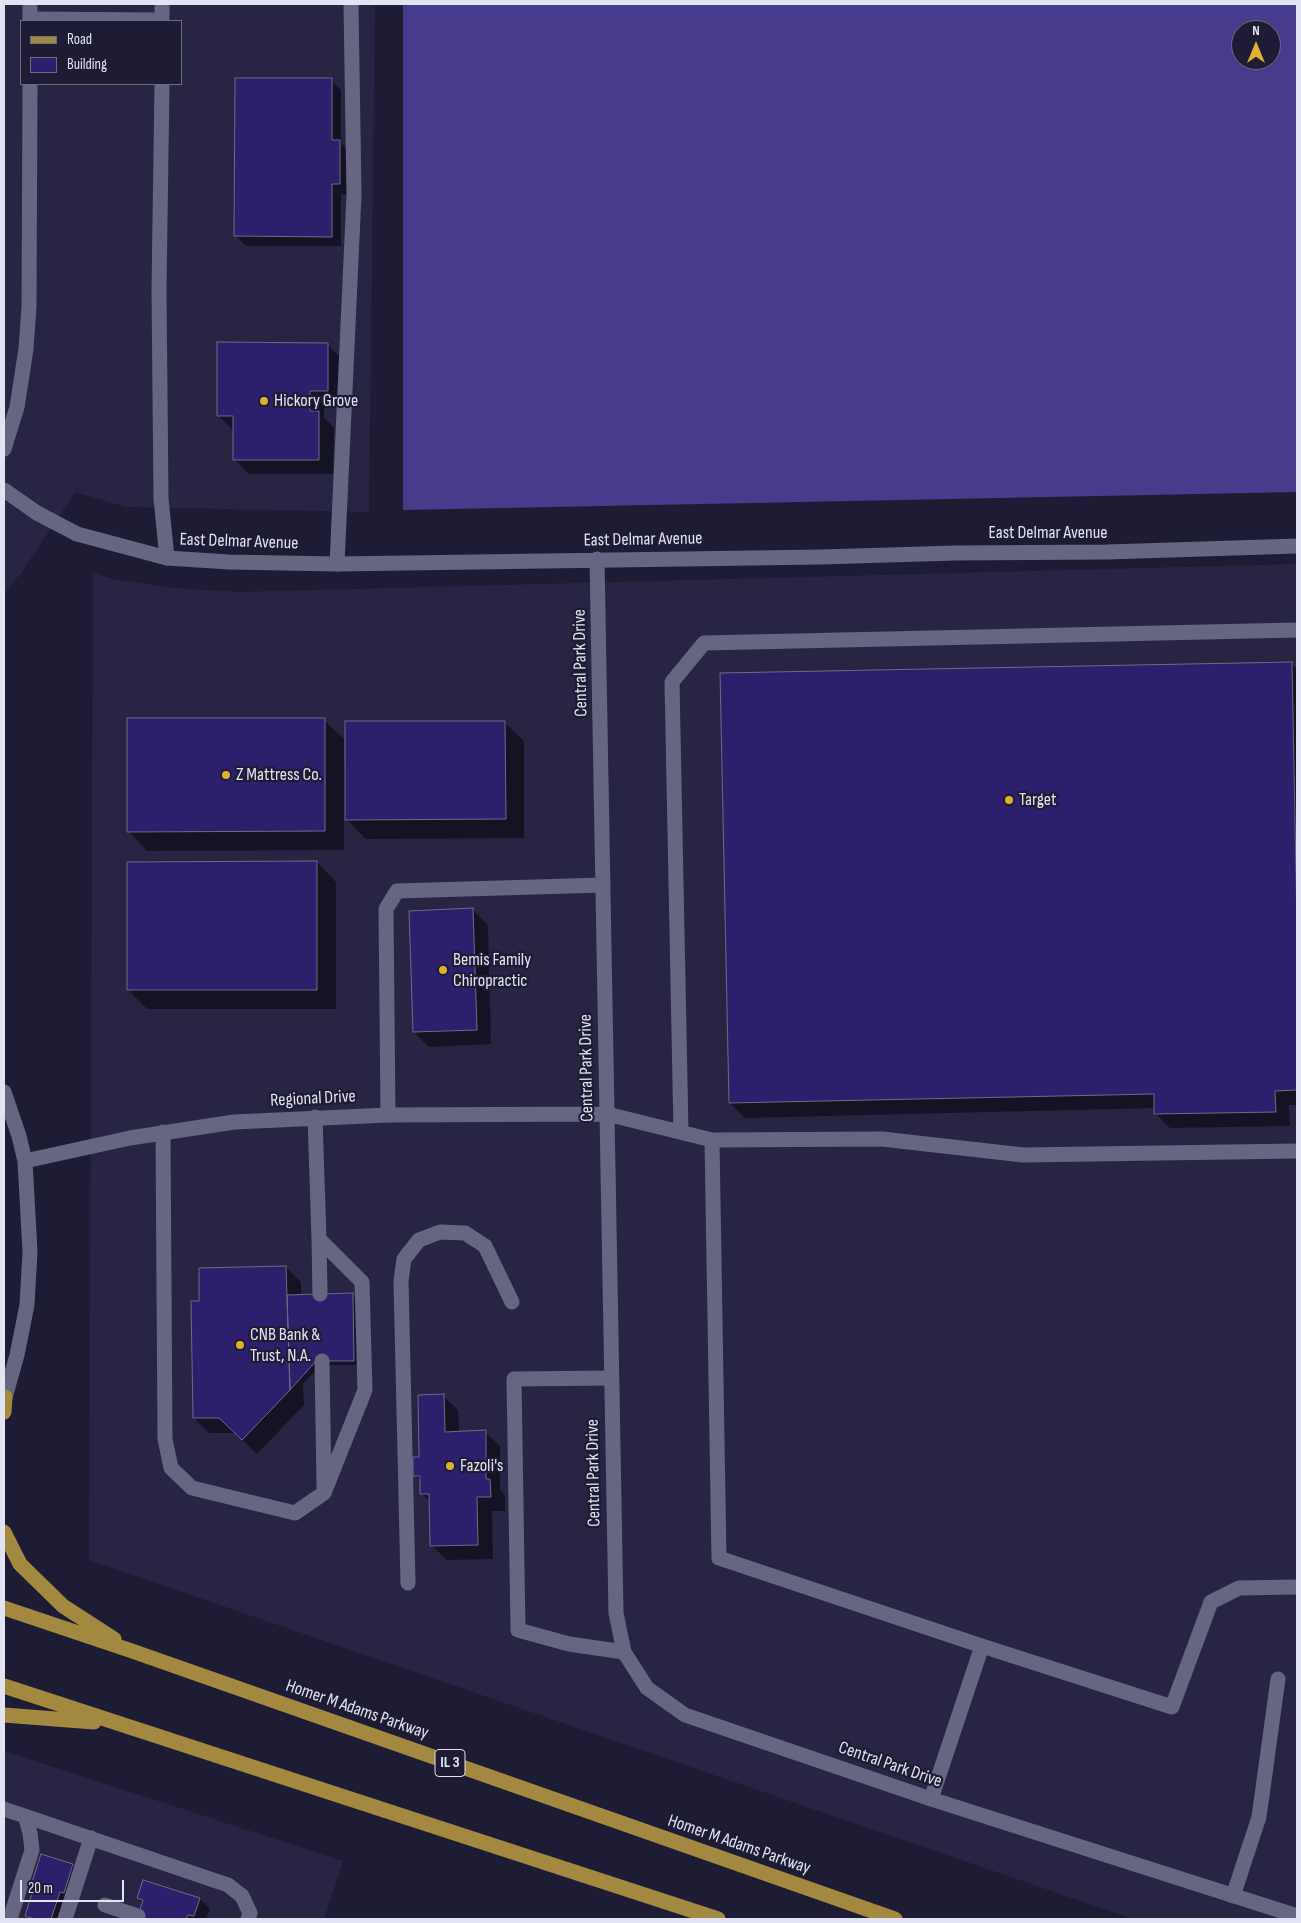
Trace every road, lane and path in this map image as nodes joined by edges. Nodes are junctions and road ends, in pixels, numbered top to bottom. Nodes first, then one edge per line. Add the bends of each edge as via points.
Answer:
1 (162, 4) edge
2 (351, 4) edge
3 (30, 15) edge
4 (140, 20) edge
5 (162, 20) edge
6 (30, 85) edge
7 (162, 85) edge
8 (4, 449) edge
9 (4, 490) edge
10 (1297, 546) edge
11 (167, 558) junction
12 (597, 559) junction
13 (337, 564) junction
14 (1297, 630) edge
15 (603, 885) junction
16 (4, 1092) edge
17 (607, 1114) junction
18 (388, 1115) junction
19 (316, 1117) junction
20 (163, 1132) junction
21 (681, 1132) junction
22 (712, 1140) junction
23 (1297, 1151) edge
24 (25, 1161) junction
25 (319, 1239) junction
26 (320, 1294) dead end
27 (512, 1302) dead end
28 (322, 1361) dead end
29 (611, 1378) junction
30 (4, 1402) edge
31 (324, 1493) junction
32 (4, 1532) edge
33 (408, 1583) dead end
34 (1297, 1587) edge
35 (4, 1608) edge
36 (982, 1646) junction
37 (132, 1651) junction
38 (624, 1652) junction
39 (1278, 1679) dead end
40 (4, 1686) edge
41 (4, 1714) edge
42 (124, 1725) junction
43 (931, 1799) junction
44 (4, 1809) edge
45 (25, 1816) junction
46 (91, 1838) junction
47 (1233, 1896) junction
48 (105, 1905) dead end
49 (138, 1916) dead end
50 (1297, 1916) edge
51 (10, 1919) edge
52 (65, 1919) edge
53 (248, 1919) edge
54 (718, 1919) edge
55 (895, 1919) edge

1 - 5 street
2 - 13 street via 354,195
3 - 4 street
6 - 8 street via 26,340 17,407
7 - 11 street via 160,489
9 - 11 street, East Delmar Avenue via 37,513 77,534
10 - 12 street, East Delmar Avenue
11 - 13 street, East Delmar Avenue
12 - 13 street, East Delmar Avenue
12 - 15 street, Central Park Drive
14 - 21 street via 704,643 672,682
15 - 17 street, Central Park Drive
15 - 18 street via 397,891 386,909
16 - 24 street
17 - 18 street, Regional Drive
17 - 21 street, Regional Drive
17 - 29 street, Central Park Drive
18 - 19 street, Regional Drive
19 - 20 street, Regional Drive via 234,1122
19 - 25 street
20 - 24 street, Regional Drive
20 - 31 street via 165,1439 171,1468 192,1488 295,1513
21 - 22 street, Regional Drive
22 - 23 street, Regional Drive via 882,1139 1023,1155
22 - 36 street via 719,1558
24 - 30 street via 30,1252 27,1305
25 - 26 street
25 - 31 street via 362,1282 365,1390
27 - 33 street via 485,1246 464,1233 440,1232 419,1240 404,1258 401,1291
28 - 31 street
29 - 38 street, Central Park Drive via 616,1613
29 - 38 street via 514,1379 518,1630 569,1644
32 - 37 main road via 20,1564 63,1606
34 - 36 street via 1239,1588 1210,1602 1172,1706
35 - 37 main road, Homer M Adams Parkway / IL 3
36 - 43 street
37 - 55 main road, Homer M Adams Parkway / IL 3
38 - 43 street, Central Park Drive via 647,1688 685,1715
39 - 47 street via 1259,1816
40 - 42 main road
41 - 42 main road
42 - 54 main road
43 - 47 street, Central Park Drive
44 - 45 street
45 - 46 street
45 - 51 street via 32,1850
46 - 52 street
46 - 53 street via 228,1885 242,1896 250,1913
47 - 50 street, Central Park Drive
48 - 49 street

